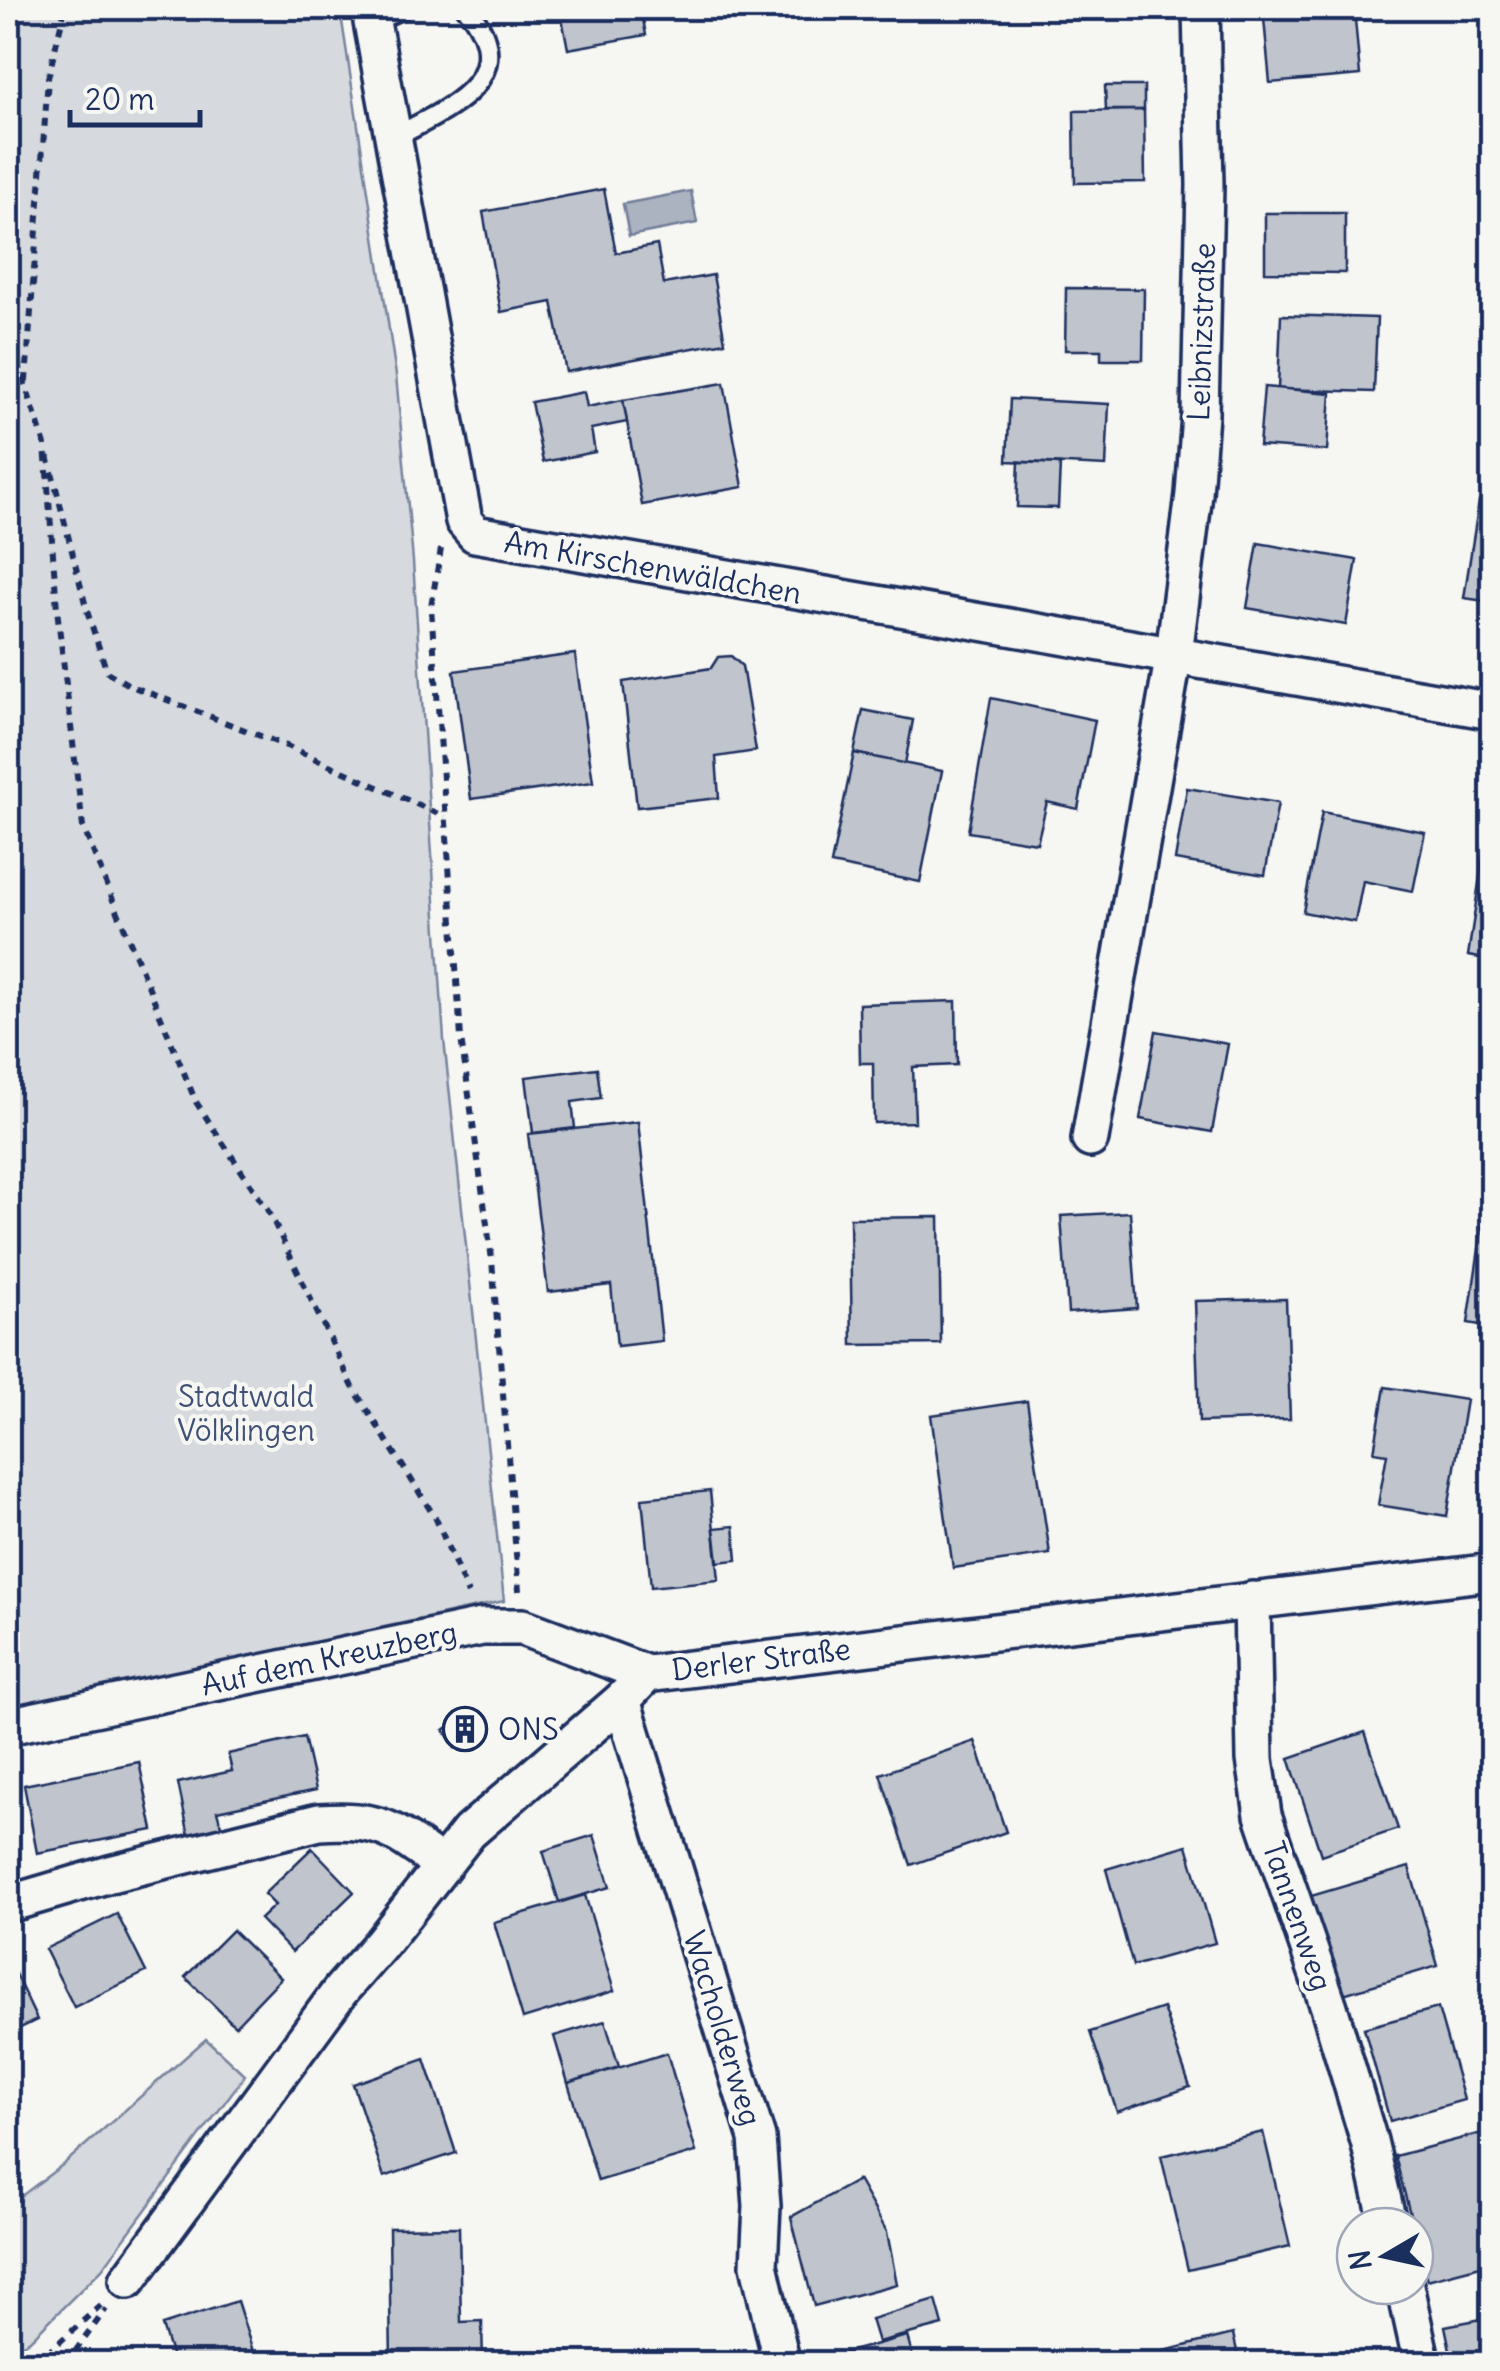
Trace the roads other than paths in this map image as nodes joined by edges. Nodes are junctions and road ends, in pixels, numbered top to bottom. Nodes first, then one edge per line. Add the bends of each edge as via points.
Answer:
1 (467, 8) edge
2 (1201, 8) edge
3 (381, 12) edge
4 (393, 138) junction
5 (1174, 654) junction
6 (1492, 711) edge
7 (1090, 1139) dead end
8 (1492, 1572) edge
9 (1252, 1600) junction
10 (647, 1674) junction
11 (622, 1700) junction
12 (8, 1726) edge
13 (442, 1865) junction
14 (8, 1904) edge
15 (1384, 2206) edge
16 (128, 2280) road end
17 (1409, 2306) edge
18 (782, 2364) edge
19 (1422, 2364) edge

1 - 4 lane via 487,44 486,69 457,104
2 - 5 street, Leibnizstraße via 1200,415
3 - 4 street, Am Kirschenwäldchen
4 - 5 street, Am Kirschenwäldchen via 464,521 475,534
5 - 6 street, Am Kirschenwäldchen
5 - 7 street
8 - 9 street, Derler Straße
9 - 10 street, Derler Straße
9 - 15 street, Tannenweg via 1255,1758 1263,1815 1329,2007
10 - 11 street, Derler Straße
10 - 12 street, Auf dem Kreuzberg via 522,1627 482,1627
11 - 13 street, Derler Straße via 468,1832
11 - 18 street, Wacholderweg via 757,2138 760,2265
13 - 14 street via 380,1824 318,1822
13 - 16 street, Derler Straße via 330,2004
17 - 19 street

